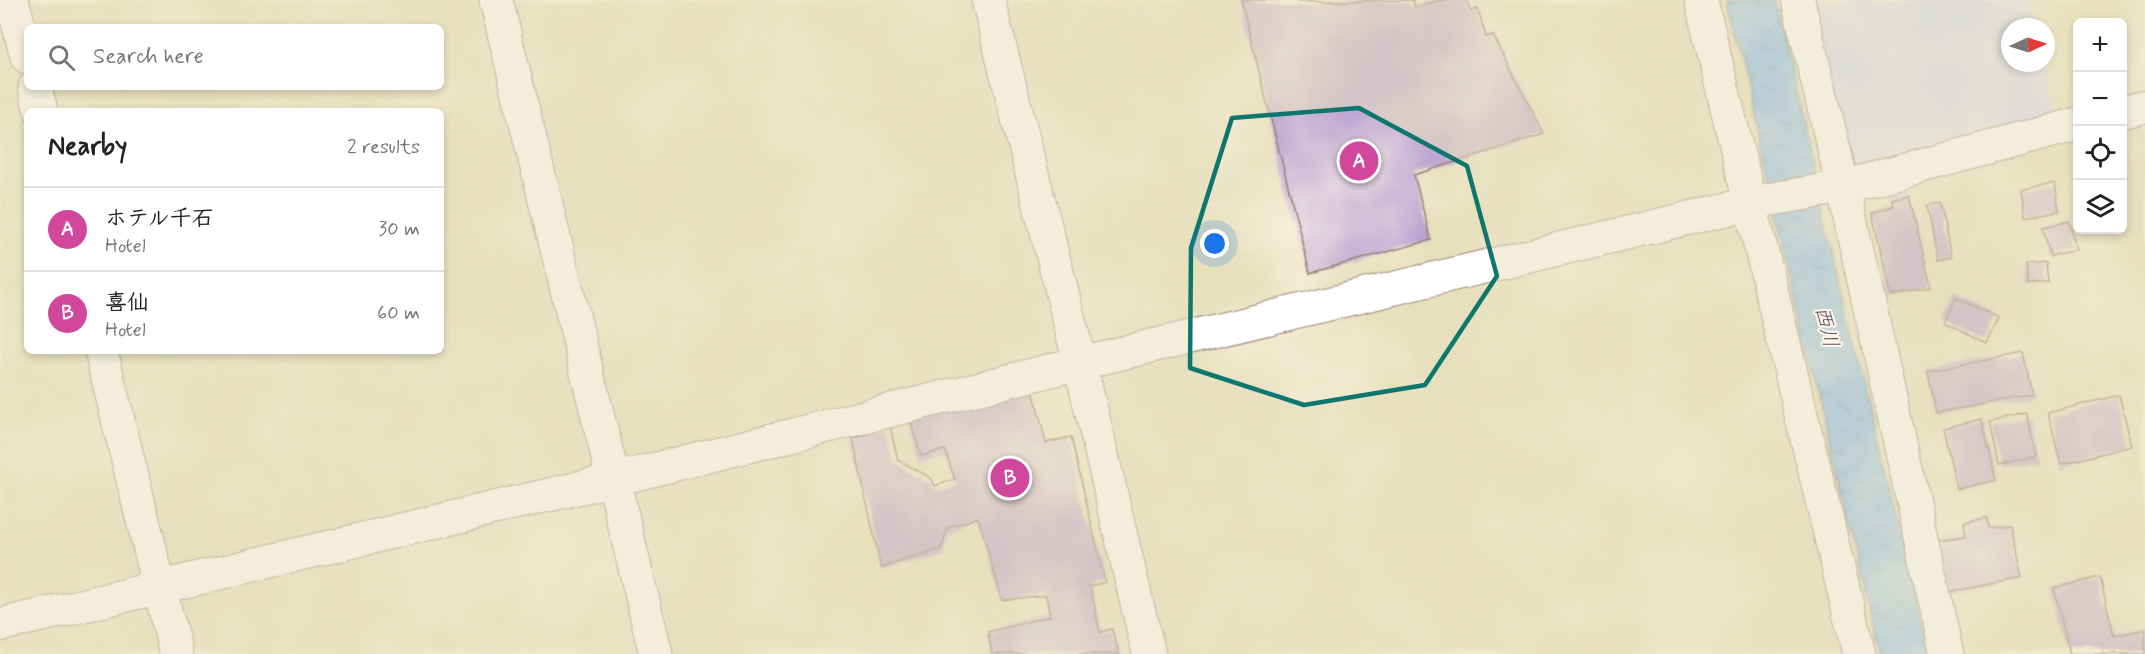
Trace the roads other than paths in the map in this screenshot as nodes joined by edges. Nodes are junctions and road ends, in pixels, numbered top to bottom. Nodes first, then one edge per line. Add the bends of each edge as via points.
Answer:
1 (12, 0) edge
2 (496, 0) edge
3 (988, 0) edge
4 (1701, 0) edge
5 (1798, 0) edge
6 (24, 46) edge
7 (35, 90) edge
8 (2145, 105) edge
9 (40, 108) edge
10 (2127, 110) edge
11 (2073, 125) edge
12 (1833, 189) junction
13 (1755, 203) junction
14 (102, 354) edge
15 (1080, 363) junction
16 (612, 480) junction
17 (161, 586) junction
18 (0, 625) edge
19 (176, 654) edge
20 (656, 654) edge
21 (1149, 654) edge
22 (1859, 654) edge
23 (1947, 654) edge

1 - 6 street
2 - 16 street
3 - 15 street
4 - 13 street
5 - 12 street
7 - 9 street
8 - 10 street
11 - 12 street
12 - 13 street
12 - 23 street
13 - 15 street
13 - 22 street
14 - 17 street
15 - 16 street
15 - 21 street
16 - 17 street
16 - 20 street
17 - 18 street
17 - 19 street

